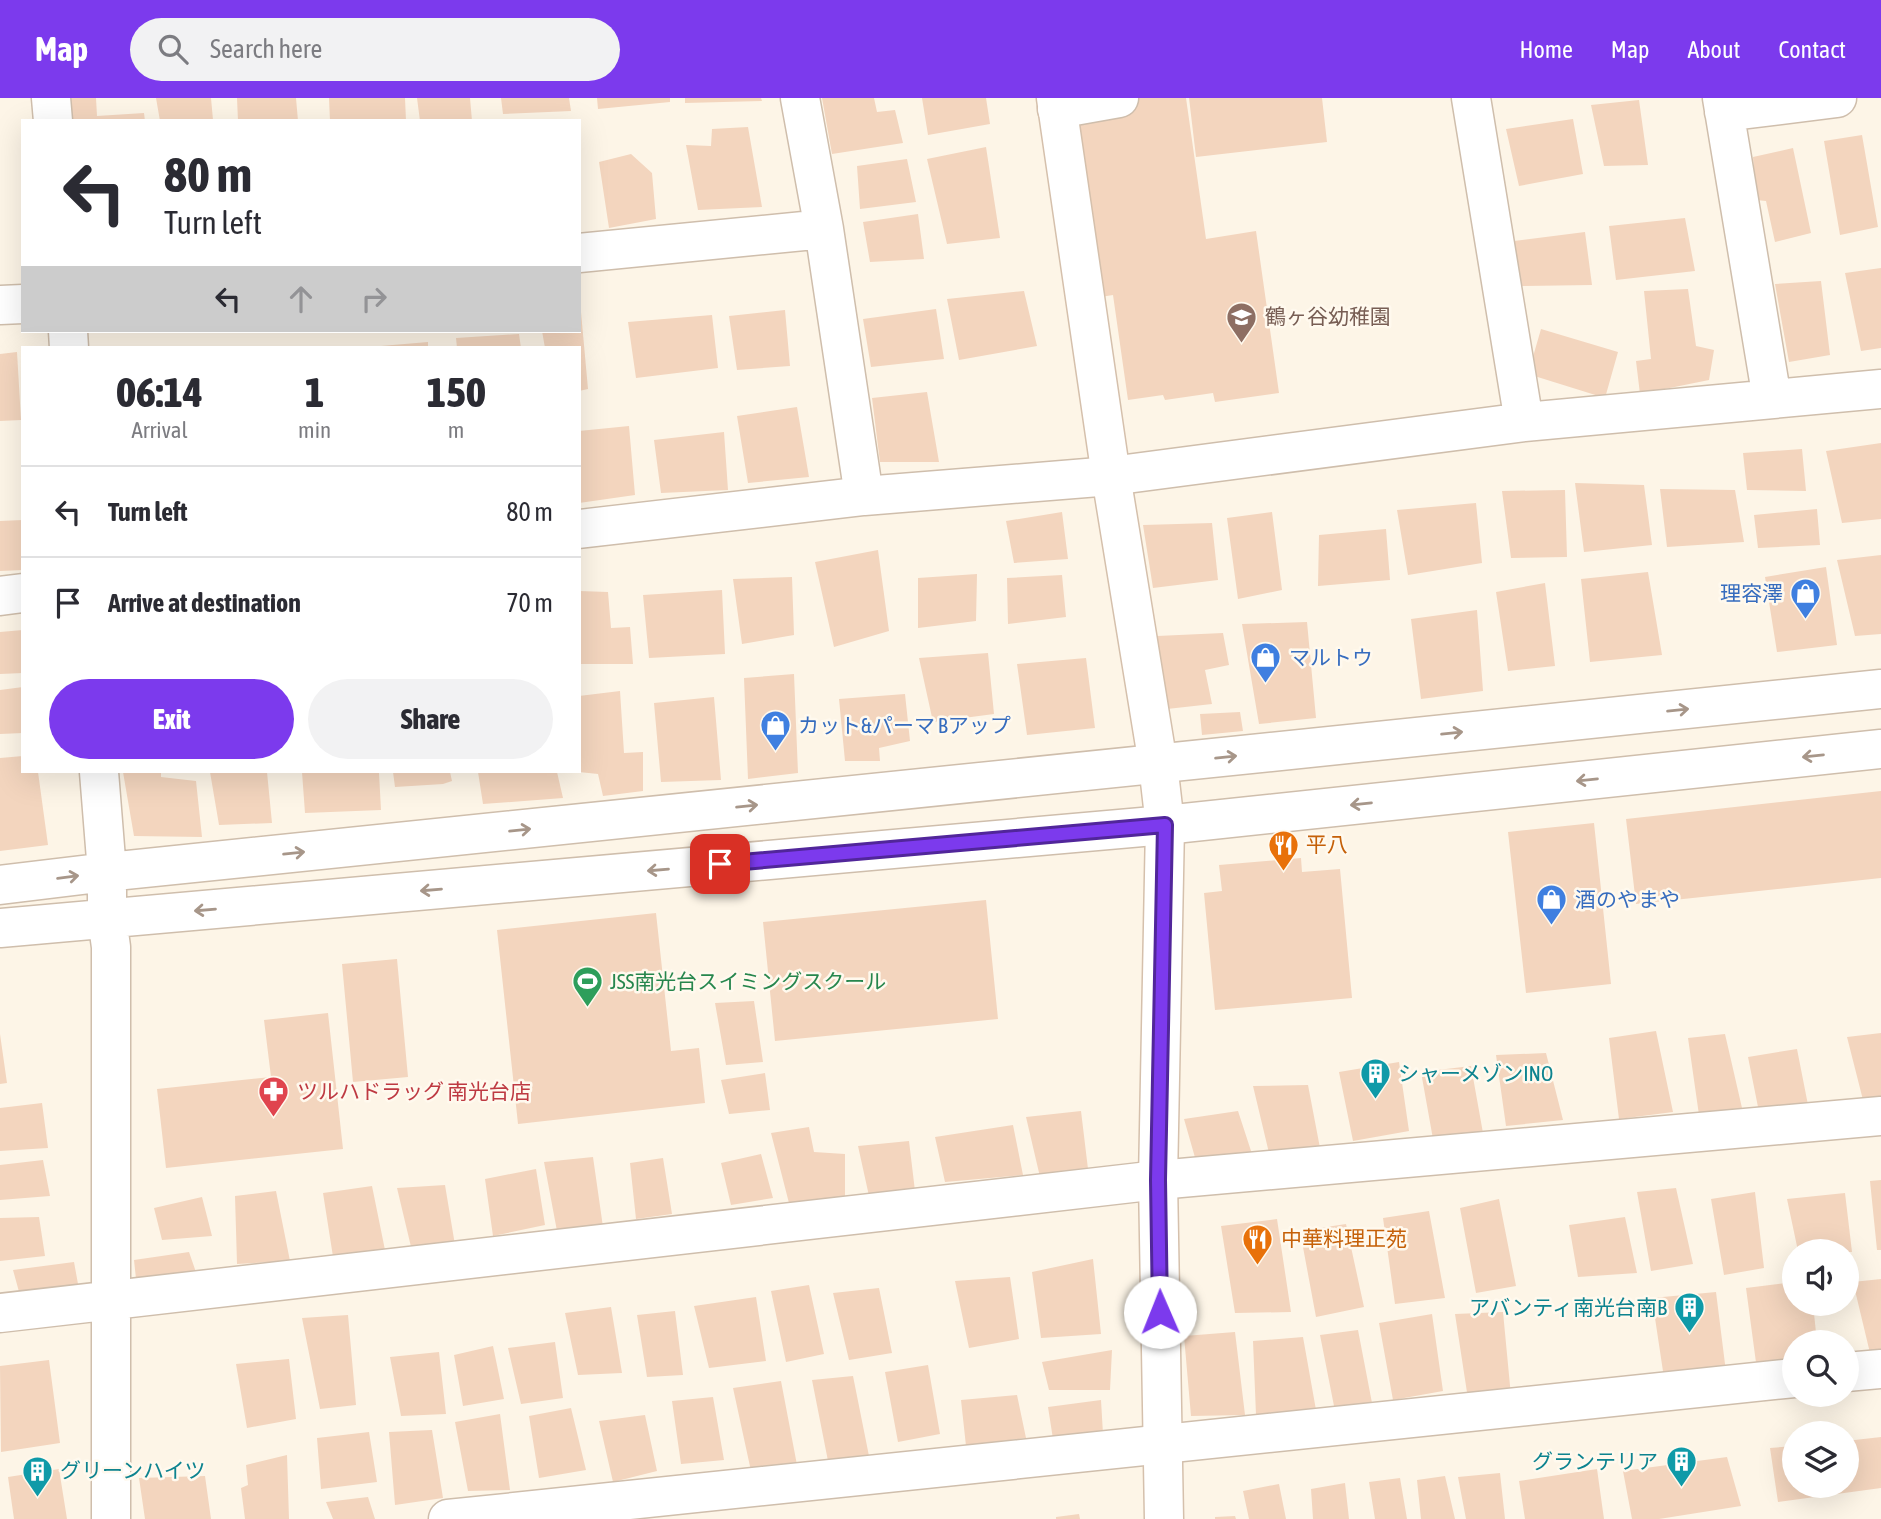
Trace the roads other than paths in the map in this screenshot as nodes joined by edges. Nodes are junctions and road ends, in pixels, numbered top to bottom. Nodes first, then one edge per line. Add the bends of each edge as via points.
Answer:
1 (51, 98) edge
2 (800, 98) edge
3 (1119, 98) edge
4 (1471, 98) edge
5 (1837, 98) edge
6 (1057, 103) edge
7 (1723, 105) edge
8 (53, 119) edge
9 (824, 229) junction
10 (581, 253) edge
11 (21, 304) edge
12 (0, 305) edge
13 (1881, 388) edge
14 (1772, 399) junction
15 (1524, 422) junction
16 (1111, 476) junction
17 (864, 496) junction
18 (581, 529) edge
19 (21, 593) edge
20 (0, 596) edge
21 (1881, 688) edge
22 (1881, 749) edge
23 (1158, 764) junction
24 (99, 773) edge
25 (1165, 825) junction
26 (107, 872) junction
27 (0, 885) edge
28 (107, 918) junction
29 (0, 928) edge
30 (1881, 1116) edge
31 (1158, 1180) junction
32 (111, 1300) junction
33 (0, 1313) edge
34 (1881, 1368) edge
35 (1859, 1371) edge
36 (1782, 1379) edge
37 (1162, 1444) junction
38 (111, 1519) edge
39 (448, 1519) edge
40 (1164, 1519) edge

1 - 8 street
2 - 9 street
3 - 6 street
4 - 15 street
5 - 7 street
6 - 16 street
7 - 14 street
9 - 10 street
9 - 17 street
11 - 12 street
13 - 14 street
14 - 15 street
15 - 16 street
16 - 17 street
16 - 23 street
17 - 18 street
19 - 20 street
23 -> 21 street
22 -> 25 street
23 - 25 street
26 -> 23 street
24 - 26 street
25 -> 28 street
25 - 31 street
27 -> 26 street
26 - 28 street
28 - 29 street
28 - 32 street via 111,947
30 - 31 street
31 - 32 street
31 - 37 street
32 - 33 street
32 - 38 street
34 - 35 street
36 - 37 street
37 - 39 street
37 - 40 street

